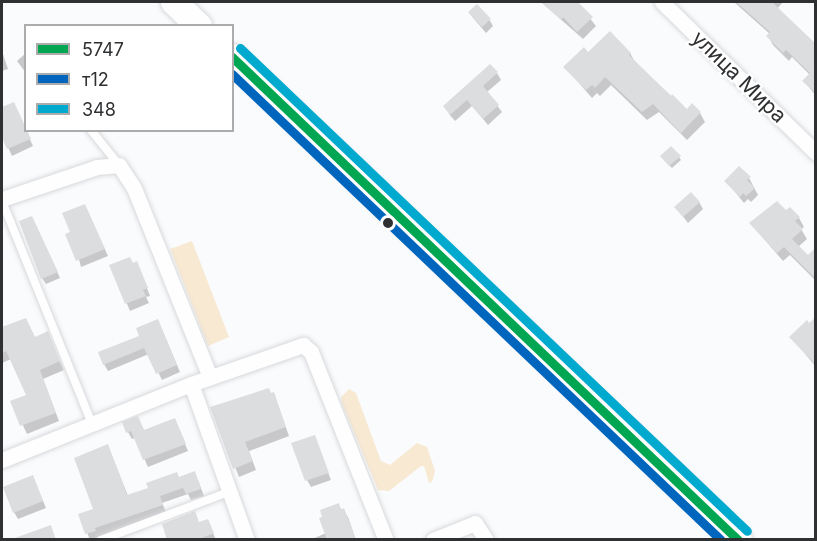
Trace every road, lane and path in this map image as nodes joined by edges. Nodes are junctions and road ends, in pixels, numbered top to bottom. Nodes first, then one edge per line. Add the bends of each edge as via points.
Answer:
1 (174, 2) edge
2 (662, 2) edge
3 (197, 24) edge
4 (234, 59) edge
5 (93, 132) edge
6 (816, 153) edge
7 (119, 165) junction
8 (2, 200) edge
9 (210, 378) junction
10 (190, 384) junction
11 (92, 424) junction
12 (2, 460) edge
13 (229, 492) junction
14 (102, 540) edge
15 (247, 540) edge
16 (386, 540) edge
17 (434, 540) edge
18 (486, 540) edge
19 (739, 540) edge

1 - 3 highway
2 - 6 street, улица Мира
4 - 19 highway
5 - 7 lane
7 - 8 street via 97,167
7 - 9 street via 134,188
8 - 11 lane
9 - 10 street
9 - 16 street via 303,345 311,352
10 - 11 street
10 - 13 street
11 - 12 street
13 - 14 lane
13 - 15 street
17 - 18 street via 475,523

